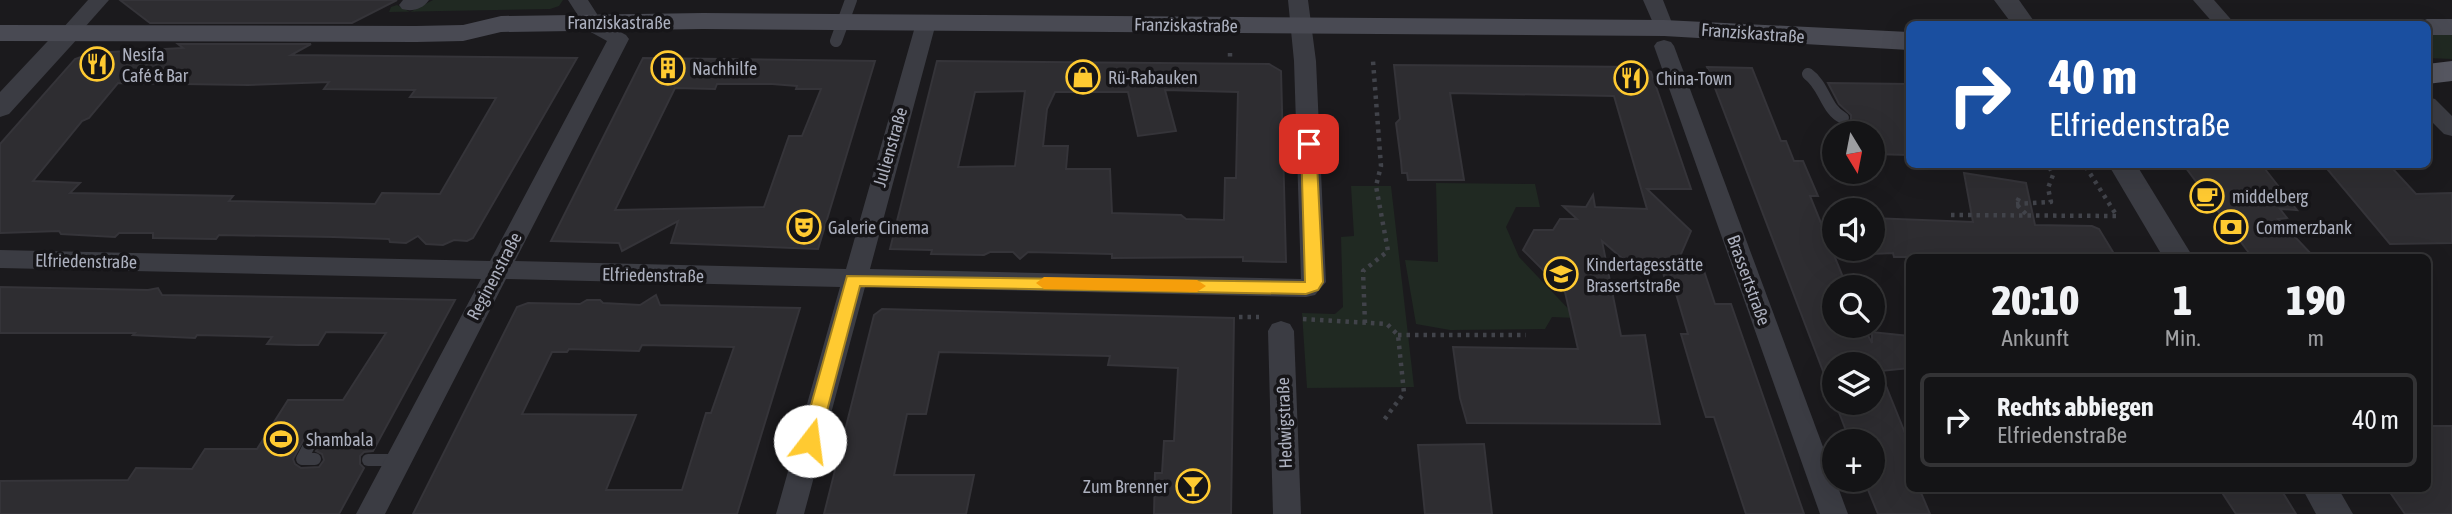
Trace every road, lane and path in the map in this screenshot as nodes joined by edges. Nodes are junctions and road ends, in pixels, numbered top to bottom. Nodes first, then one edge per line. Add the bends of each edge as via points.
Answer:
1 (99, 0) edge
2 (1653, 0) edge
3 (2007, 0) edge
4 (2203, 0) edge
5 (0, 10) edge
6 (582, 11) edge
7 (843, 21) edge
8 (2022, 21) edge
9 (2222, 21) edge
10 (1300, 23) edge
11 (2431, 27) edge
12 (2452, 27) edge
13 (70, 32) junction
14 (0, 33) edge
15 (463, 33) junction
16 (923, 33) junction
17 (1664, 37) junction
18 (620, 39) junction
19 (1906, 41) edge
20 (1373, 61) dead end
21 (1906, 64) edge
22 (2452, 71) edge
23 (1808, 74) dead end
24 (2431, 75) edge
25 (2431, 77) edge
26 (2452, 80) edge
27 (0, 108) edge
28 (2431, 108) edge
29 (1843, 118) dead end
30 (2452, 129) edge
31 (2050, 168) edge
32 (2086, 168) edge
33 (2124, 168) edge
34 (2019, 198) dead end
35 (2016, 204) junction
36 (1951, 215) dead end
37 (2027, 215) junction
38 (2176, 254) edge
39 (0, 259) edge
40 (496, 271) junction
41 (853, 280) junction
42 (1281, 331) dead end
43 (1398, 335) junction
44 (1526, 335) dead end
45 (1384, 420) dead end
46 (313, 438) dead end
47 (315, 459) dead end
48 (368, 460) dead end
49 (397, 460) junction
50 (2321, 492) edge
51 (370, 514) edge
52 (790, 514) edge
53 (1287, 514) edge
54 (1834, 514) edge
55 (2335, 514) edge

1 - 13 street
2 - 17 street, Brassertstraße
3 - 8 street
4 - 9 street
5 - 13 main road via 44,15
6 - 7 main road, Franziskastraße
6 - 15 main road, Franziskastraße
6 - 18 street
7 - 16 main road, Franziskastraße
7 - 18 main road, Franziskastraße
10 - 16 main road, Franziskastraße
10 - 17 main road, Franziskastraße
10 - 41 street, Elfriedenstraße via 1314,282 1306,288
11 - 12 main road
13 - 14 main road, Franziskastraße
13 - 15 main road, Franziskastraße
13 - 27 street
15 - 18 main road, Franziskastraße via 494,39
16 - 41 street, Julienstraße
17 - 19 main road, Franziskastraße
17 - 21 main road, Franziskastraße
17 - 54 street, Brassertstraße
18 - 40 street, Reginenstraße
20 - 43 path via 1381,166 1376,186 1388,251 1363,271 1365,323 1387,324
22 - 24 main road
23 - 29 lane via 1818,81 1833,113
25 - 26 main road
28 - 30 street
31 - 35 path via 2051,202
32 - 37 path via 2117,216
33 - 38 street
34 - 35 path
35 - 37 path
36 - 37 path
39 - 40 street, Elfriedenstraße
40 - 41 street, Elfriedenstraße
40 - 49 street, Reginenstraße
41 - 52 street, Julienstraße
42 - 53 street, Hedwigstraße
43 - 44 path
43 - 45 path via 1404,393
46 - 47 lane via 302,459
48 - 49 lane
49 - 51 street, Reginenstraße
50 - 55 street

